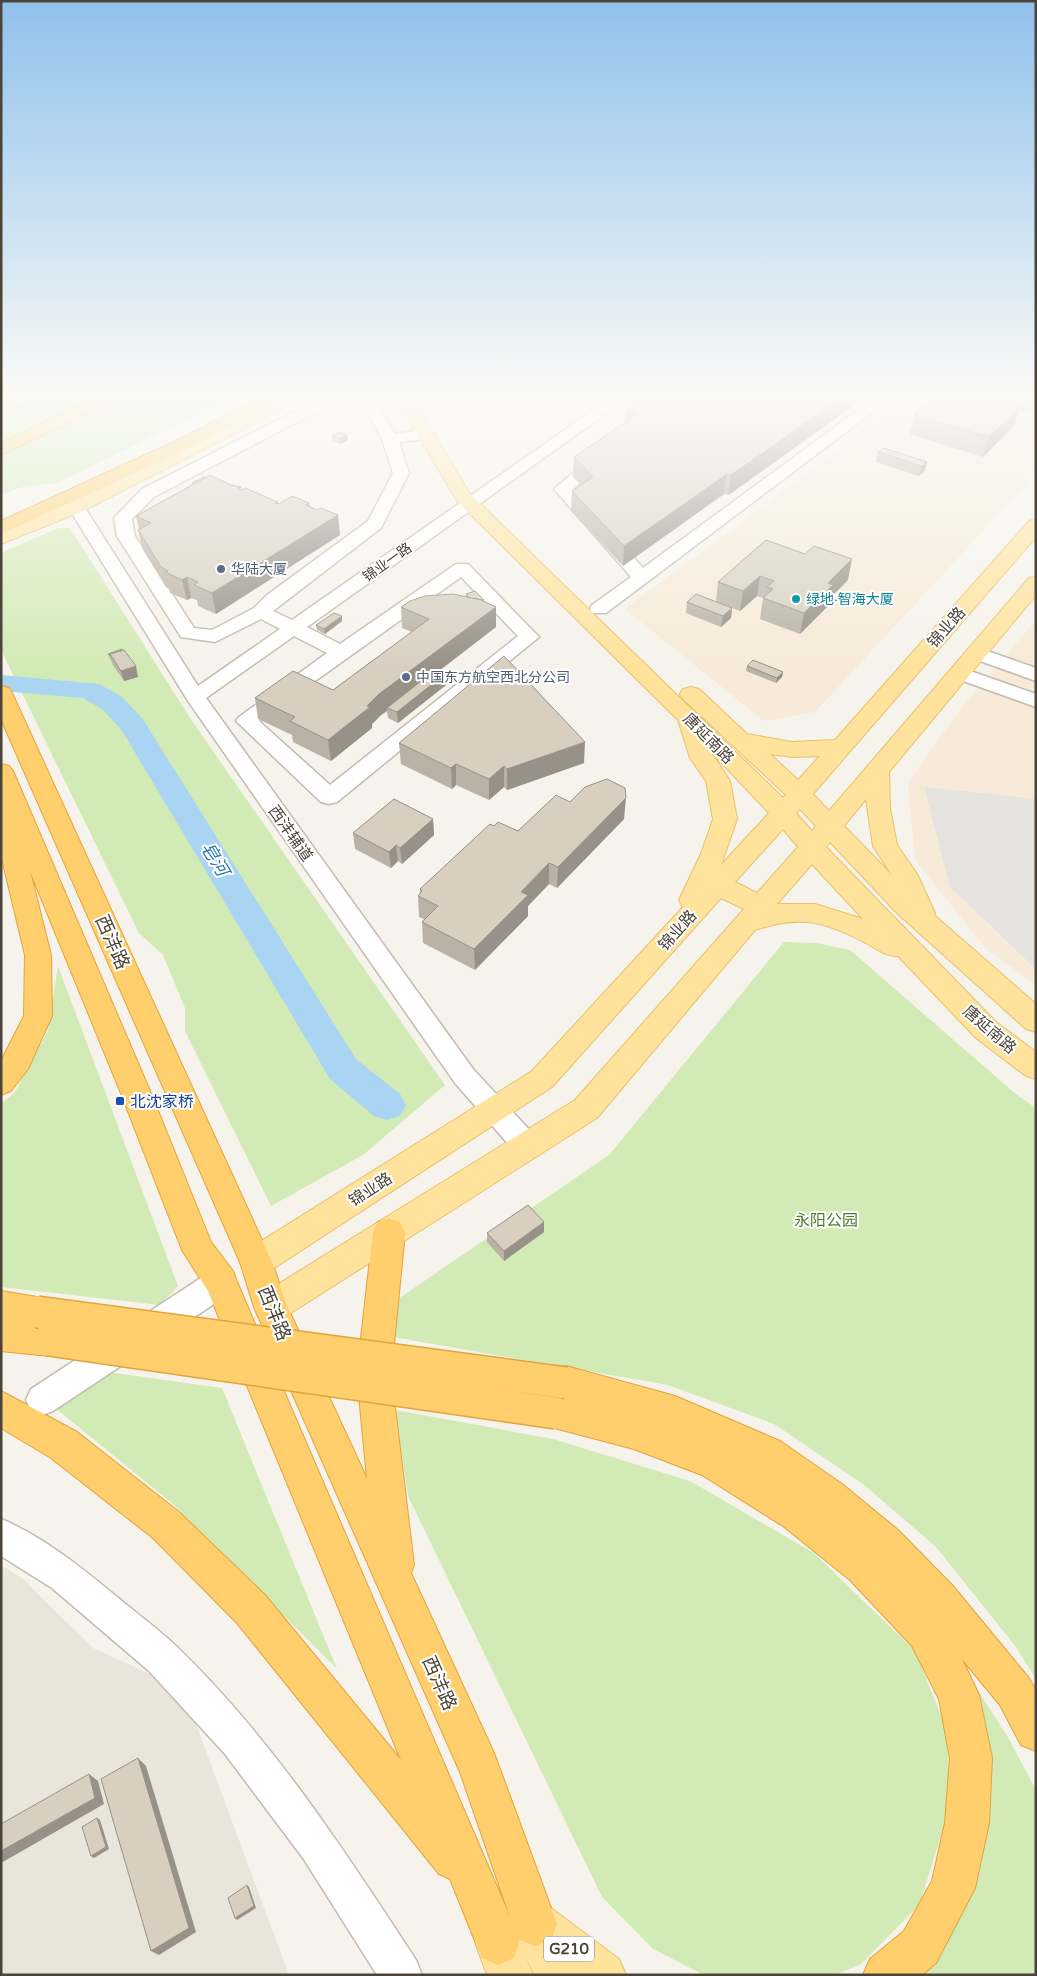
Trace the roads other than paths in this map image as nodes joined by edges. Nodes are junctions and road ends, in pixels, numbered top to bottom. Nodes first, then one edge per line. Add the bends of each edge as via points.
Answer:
1 (94, 485) edge
2 (120, 485) edge
3 (164, 485) edge
4 (395, 485) edge
5 (465, 485) edge
6 (469, 485) edge
7 (490, 485) edge
8 (567, 485) edge
9 (766, 485) edge
10 (473, 496) junction
11 (76, 507) junction
12 (1036, 525) edge
13 (1, 528) edge
14 (1, 538) edge
15 (641, 577) junction
16 (1036, 582) edge
17 (599, 608) junction
18 (260, 612) junction
19 (287, 625) junction
20 (341, 652) junction
21 (976, 653) junction
22 (959, 673) junction
23 (1036, 675) edge
24 (191, 692) junction
25 (4, 699) edge
26 (1036, 700) edge
27 (688, 716) junction
28 (739, 738) junction
29 (840, 746) junction
30 (877, 769) junction
31 (1, 771) edge
32 (791, 803) junction
33 (1, 806) edge
34 (830, 826) junction
35 (811, 847) junction
36 (718, 885) junction
37 (753, 915) junction
38 (928, 925) junction
39 (676, 931) junction
40 (914, 956) junction
41 (1036, 1021) edge
42 (1036, 1068) edge
43 (1, 1083) edge
44 (494, 1109) junction
45 (526, 1146) junction
46 (389, 1232) junction
47 (256, 1262) junction
48 (221, 1282) junction
49 (1, 1306) edge
50 (271, 1307) junction
51 (43, 1326) junction
52 (1, 1335) edge
53 (561, 1398) junction
54 (42, 1400) dead end
55 (1, 1408) edge
56 (1, 1536) edge
57 (398, 1588) junction
58 (1036, 1730) edge
59 (473, 1882) junction
60 (509, 1954) edge
61 (401, 1975) edge
62 (558, 1975) edge
63 (603, 1975) edge
64 (886, 1975) edge

1 - 13 highway
2 - 11 main road
3 - 18 street via 148,493 123,518 126,536 188,633 215,636
4 - 18 street via 375,524 274,598
5 - 10 main road, 唐延南路
6 - 10 main road, 唐延南路
7 - 10 street, 锦业一路
8 - 15 street via 562,489
9 - 15 street
10 - 17 main road, 唐延南路 via 511,526
10 - 19 street, 锦业一路
10 - 27 main road, 唐延南路
11 - 14 main road
11 - 24 street, 西沣辅道
12 - 29 main road, 锦业路
15 - 17 street
16 - 21 main road
17 - 28 main road, 唐延南路
18 - 19 street
19 - 20 street
19 - 24 street, 锦业一路
20 - 20 street via 246,721 329,797 529,638 462,568
21 - 22 main road
21 - 23 street
22 - 26 street
22 - 30 main road
24 - 44 street, 西沣辅道 via 464,1076
25 - 47 highway, 西沣路
27 - 32 main road, 唐延南路
27 - 39 main road via 702,758 718,781 725,818 714,854
28 - 29 main road via 776,750
28 - 32 main road, 唐延南路
29 - 32 main road, 锦业路
30 - 34 main road
30 - 38 main road via 878,808 885,846 904,874
31 - 48 highway via 198,1250
32 - 34 main road, 唐延南路
32 - 35 main road, 唐延南路
32 - 36 main road, 锦业路
33 - 43 highway via 38,955 38,1016 18,1060
34 - 35 main road
34 - 38 main road, 唐延南路
35 - 37 main road
35 - 40 main road, 唐延南路
36 - 37 main road
36 - 39 main road, 锦业路
37 - 40 main road via 785,912 820,914 856,927
37 - 45 main road via 586,1109
38 - 41 main road, 唐延南路
39 - 44 main road, 锦业路 via 542,1079
40 - 42 main road, 唐延南路 via 986,1030
44 - 45 street, 西沣辅道
44 - 47 main road, 锦业路
45 - 46 main road
46 - 50 main road
46 - 57 highway via 374,1374
47 - 50 highway, 西沣路
48 - 54 street
48 - 59 highway
49 - 51 highway
50 - 57 highway, 西沣路
51 - 52 highway
51 - 53 highway, bridge
53 - 58 highway via 675,1413 767,1454 885,1543 938,1599 1014,1691
53 - 64 highway via 634,1431 713,1461 796,1513 864,1566 926,1632 959,1695 971,1758 967,1823 954,1888 920,1947
55 - 59 highway via 64,1446 166,1525 251,1609
56 - 61 street via 64,1576 162,1658 238,1741 317,1844
57 - 60 highway, 西沣路 via 479,1768
59 - 60 highway
60 - 62 main road
60 - 63 main road, G210

